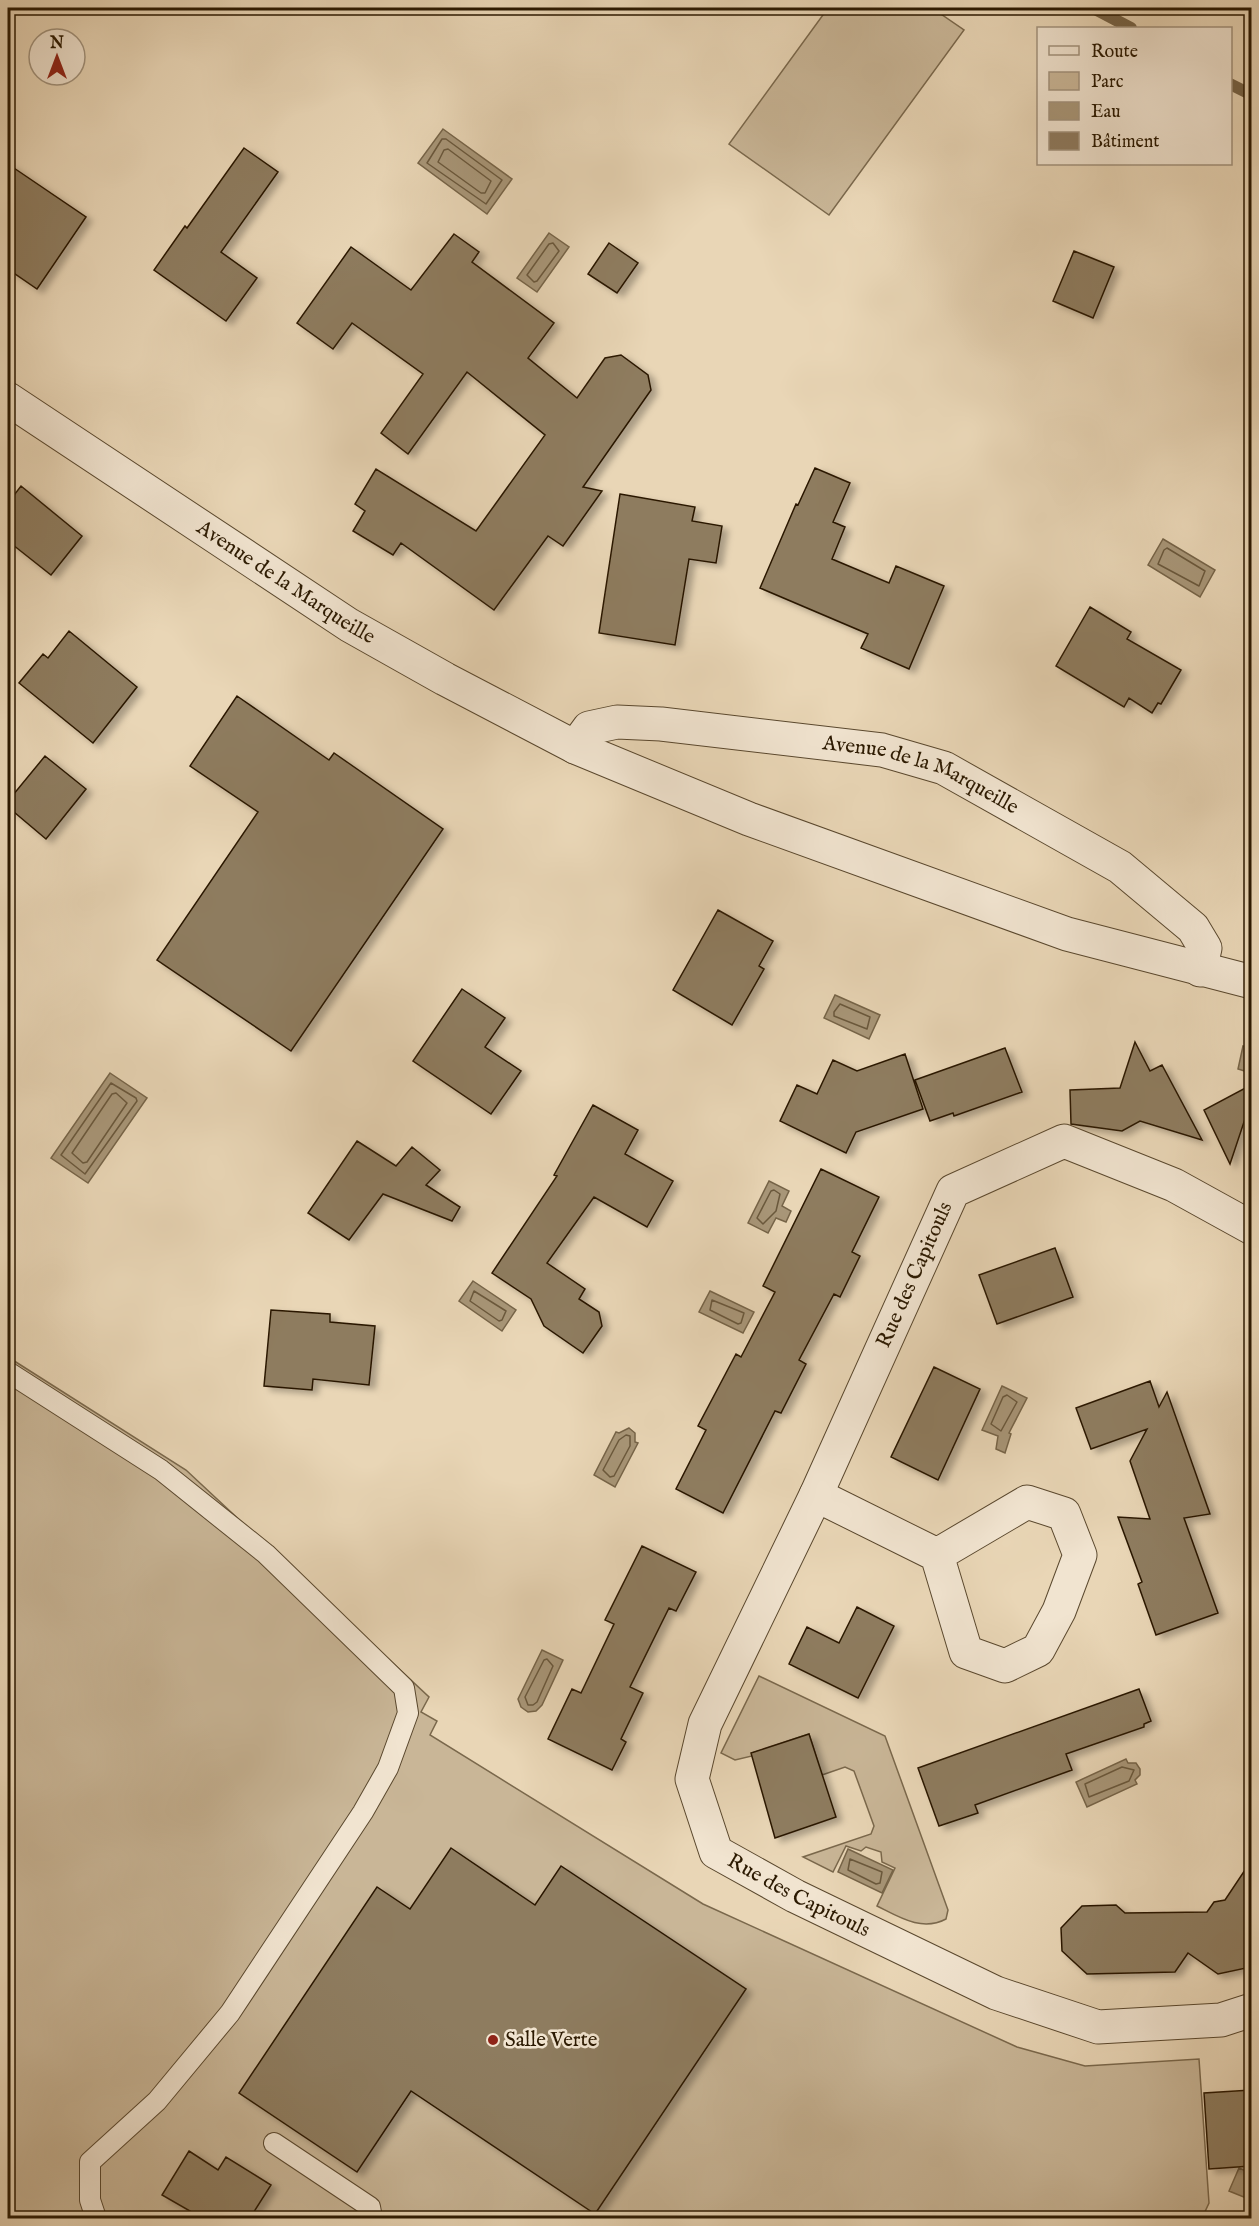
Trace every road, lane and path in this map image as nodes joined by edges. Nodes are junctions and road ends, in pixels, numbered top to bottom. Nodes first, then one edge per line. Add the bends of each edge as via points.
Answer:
1 (8, 399) edge
2 (575, 747) junction
3 (1200, 970) junction
4 (1251, 982) edge
5 (1251, 1228) edge
6 (8, 1372) edge
7 (816, 1495) junction
8 (937, 1555) junction
9 (1251, 2010) edge
10 (274, 2143) dead end
11 (96, 2218) edge
12 (372, 2218) edge

1 - 2 street, Avenue de la Marqueille via 350,625
2 - 3 street, Avenue de la Marqueille via 749,819 1067,934
2 - 3 street, Avenue de la Marqueille via 589,728 617,722 661,724 882,750 944,768 1120,867 1193,928 1205,948
3 - 4 street, Avenue de la Marqueille
5 - 7 street, Rue des Capitouls via 1174,1185 1064,1141 953,1191
6 - 11 lane via 160,1470 266,1554 404,1688 408,1713 388,1768 363,1812 230,2013 157,2101 90,2162 90,2200
7 - 8 street
7 - 9 street, Rue des Capitouls via 705,1724 692,1779 716,1852 795,1896 996,1993 1098,2027 1221,2020
8 - 8 street via 966,1652 1005,1666 1038,1650 1059,1611 1080,1555 1064,1514 1027,1502
10 - 12 lane via 370,2207

